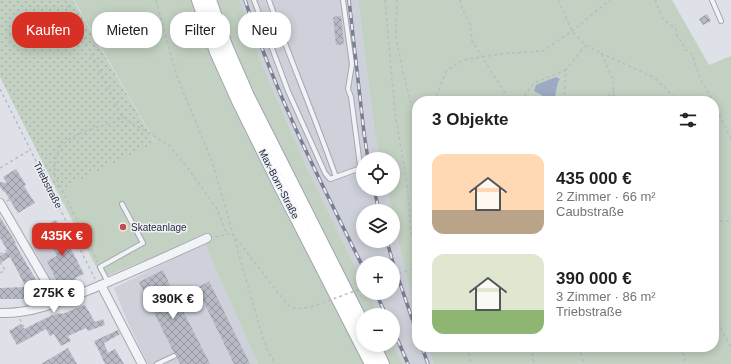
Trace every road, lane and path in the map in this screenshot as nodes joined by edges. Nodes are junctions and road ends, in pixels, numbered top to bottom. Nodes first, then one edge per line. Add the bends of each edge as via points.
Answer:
1 (65, 0) edge
2 (156, 0) edge
3 (198, 0) edge
4 (210, 0) edge
5 (254, 0) edge
6 (269, 0) edge
7 (343, 0) edge
8 (385, 0) edge
9 (397, 0) edge
10 (460, 0) edge
11 (558, 0) edge
12 (610, 0) edge
13 (654, 0) edge
14 (712, 0) edge
15 (721, 21) dead end
16 (572, 31) junction
17 (585, 45) junction
18 (601, 53) junction
19 (482, 56) junction
20 (566, 70) junction
21 (0, 89) edge
22 (614, 91) junction
23 (436, 96) edge
24 (507, 96) edge
25 (525, 96) edge
26 (564, 96) edge
27 (609, 96) edge
28 (614, 96) edge
29 (673, 96) edge
30 (710, 96) edge
31 (412, 107) edge
32 (719, 114) edge
33 (122, 117) junction
34 (731, 139) edge
35 (30, 150) junction
36 (0, 168) edge
37 (336, 177) junction
38 (19, 194) dead end
39 (0, 204) edge
40 (122, 204) dead end
41 (731, 221) edge
42 (719, 222) edge
43 (232, 233) junction
44 (227, 234) junction
45 (412, 234) edge
46 (207, 238) joint
47 (22, 241) junction
48 (0, 254) edge
49 (0, 262) edge
50 (100, 267) junction
51 (412, 269) edge
52 (0, 273) edge
53 (400, 273) edge
54 (105, 284) junction
55 (356, 291) edge
56 (56, 303) junction
57 (356, 310) edge
58 (16, 312) junction
59 (0, 313) edge
60 (719, 325) edge
61 (24, 328) dead end
62 (731, 348) edge
63 (377, 352) edge
64 (469, 352) edge
65 (532, 352) edge
66 (581, 352) edge
67 (682, 352) edge
68 (174, 356) dead end
69 (142, 364) edge
70 (156, 364) edge
71 (276, 364) edge
72 (371, 364) edge
73 (383, 364) edge
74 (471, 364) edge
75 (534, 364) edge
76 (584, 364) edge
77 (686, 364) edge

1 - 33 path
2 - 43 path via 176,74 213,164
3 - 72 main road, Max-Born-Straße via 216,52 238,101
4 - 57 main road, Max-Born-Straße via 248,96
5 - 37 lane via 288,91 325,173 330,180
6 - 37 lane
7 - 37 lane via 352,64 348,89 360,165 358,169
8 - 45 path via 395,113 407,183
9 - 31 path via 396,37
10 - 19 path via 470,24 472,40
11 - 16 path
12 - 16 path
13 - 30 path via 663,19 676,29 677,37 685,50 692,54 700,78
14 - 15 lane
16 - 17 path
16 - 19 path via 543,51
17 - 18 path
17 - 20 path
18 - 22 path via 613,79
18 - 29 path via 655,78
19 - 23 path via 464,60 447,70
19 - 24 path
20 - 25 path via 534,83
20 - 26 path
21 - 35 path, Triebstraße
22 - 27 path
22 - 28 path
32 - 34 path
33 - 44 path via 169,145 217,209
33 - 50 path via 76,135 61,145 55,159 55,176
35 - 36 path
35 - 54 path, Triebstraße via 94,278
38 - 39 path
39 - 47 street
40 - 50 lane via 143,243
41 - 42 path
43 - 44 path
43 - 55 path, bridge via 287,304 296,309 311,307
43 - 71 path via 262,335
44 - 46 path
46 - 54 street
47 - 48 path
47 - 56 street
49 - 52 path via 5,270
50 - 54 lane
51 - 53 path, bridge
54 - 56 street
54 - 69 street
56 - 58 street
58 - 59 street
58 - 61 path
60 - 62 path
63 - 73 main road
64 - 74 path
65 - 75 path
66 - 76 path
67 - 77 path
68 - 70 lane

